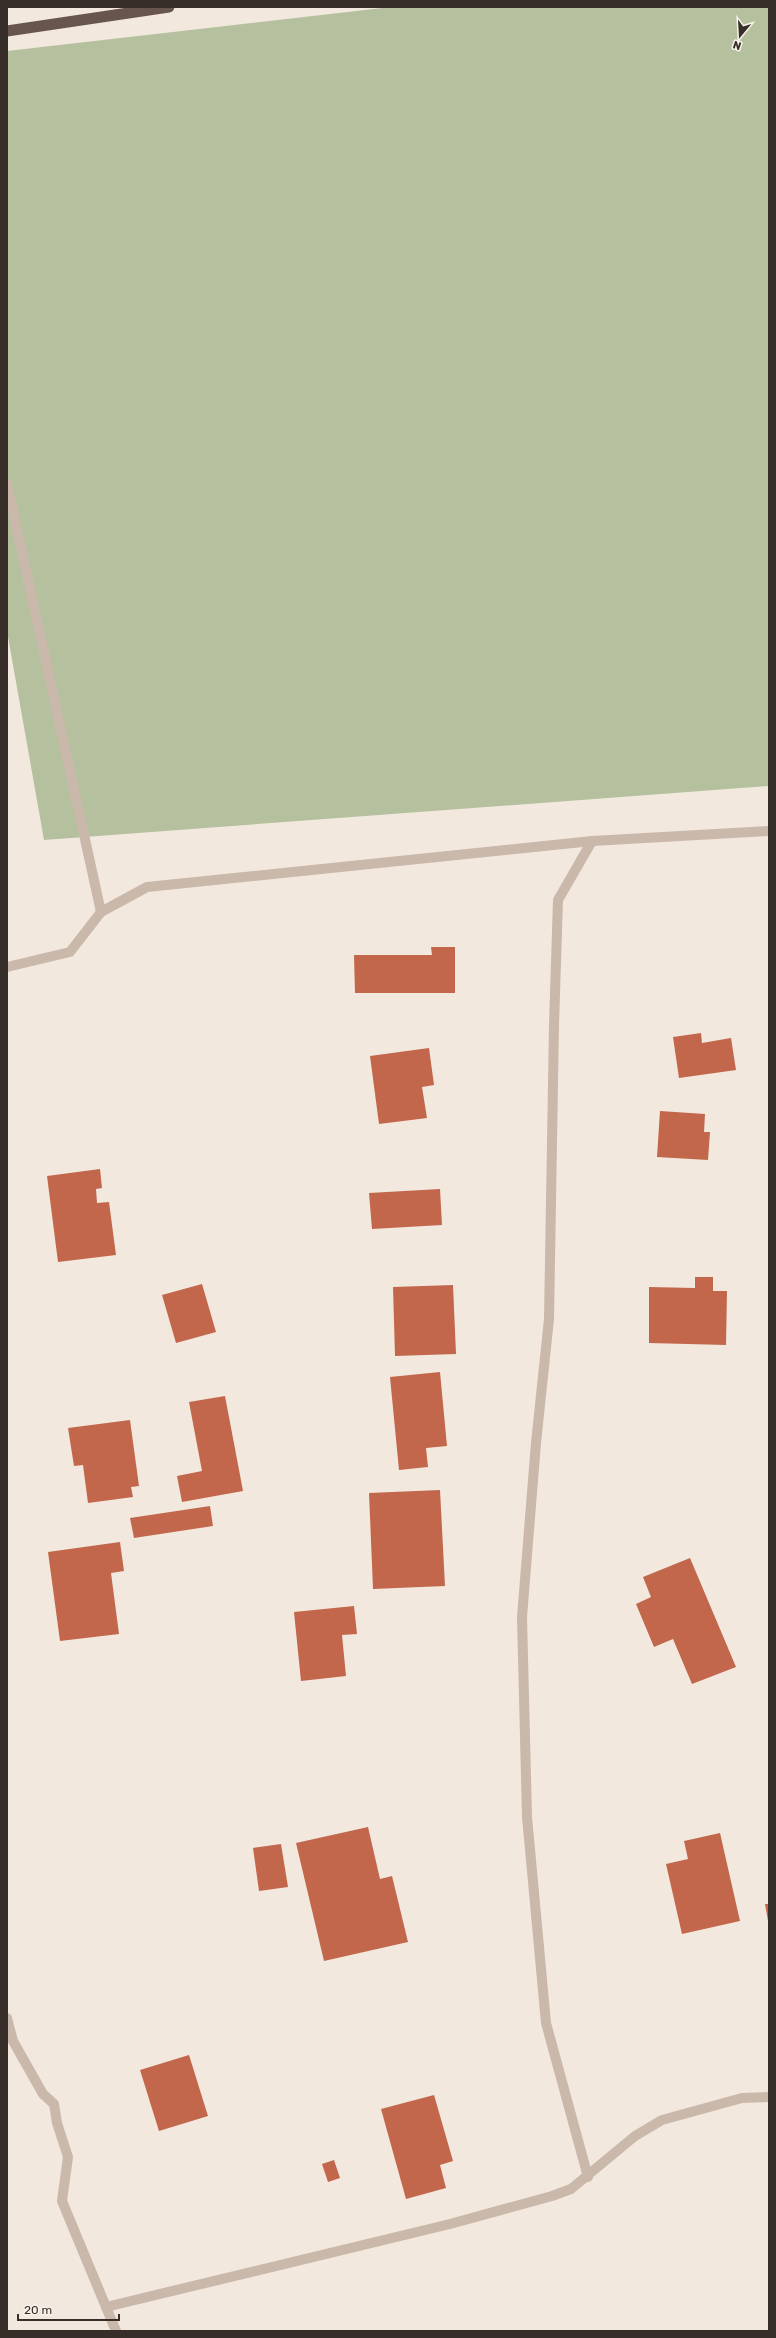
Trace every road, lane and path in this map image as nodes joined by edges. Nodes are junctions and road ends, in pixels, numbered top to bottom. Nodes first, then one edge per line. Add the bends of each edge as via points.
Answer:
1 (169, 7) edge
2 (7, 31) edge
3 (7, 484) edge
4 (769, 831) edge
5 (592, 841) junction
6 (101, 912) junction
7 (7, 967) edge
8 (7, 2018) edge
9 (769, 2097) edge
10 (588, 2177) junction
11 (106, 2307) junction
12 (116, 2331) edge

1 - 2 highway
3 - 6 street
4 - 5 street
5 - 6 street via 147,887
5 - 10 street via 558,900 550,1319 536,1443 522,1617 527,1817 546,2023
6 - 7 street via 70,952
8 - 11 street via 13,2041 43,2094 54,2104 57,2124 68,2157 62,2201
9 - 10 street via 742,2098 662,2120 635,2136
10 - 11 street via 571,2189 552,2196 457,2222
11 - 12 street

